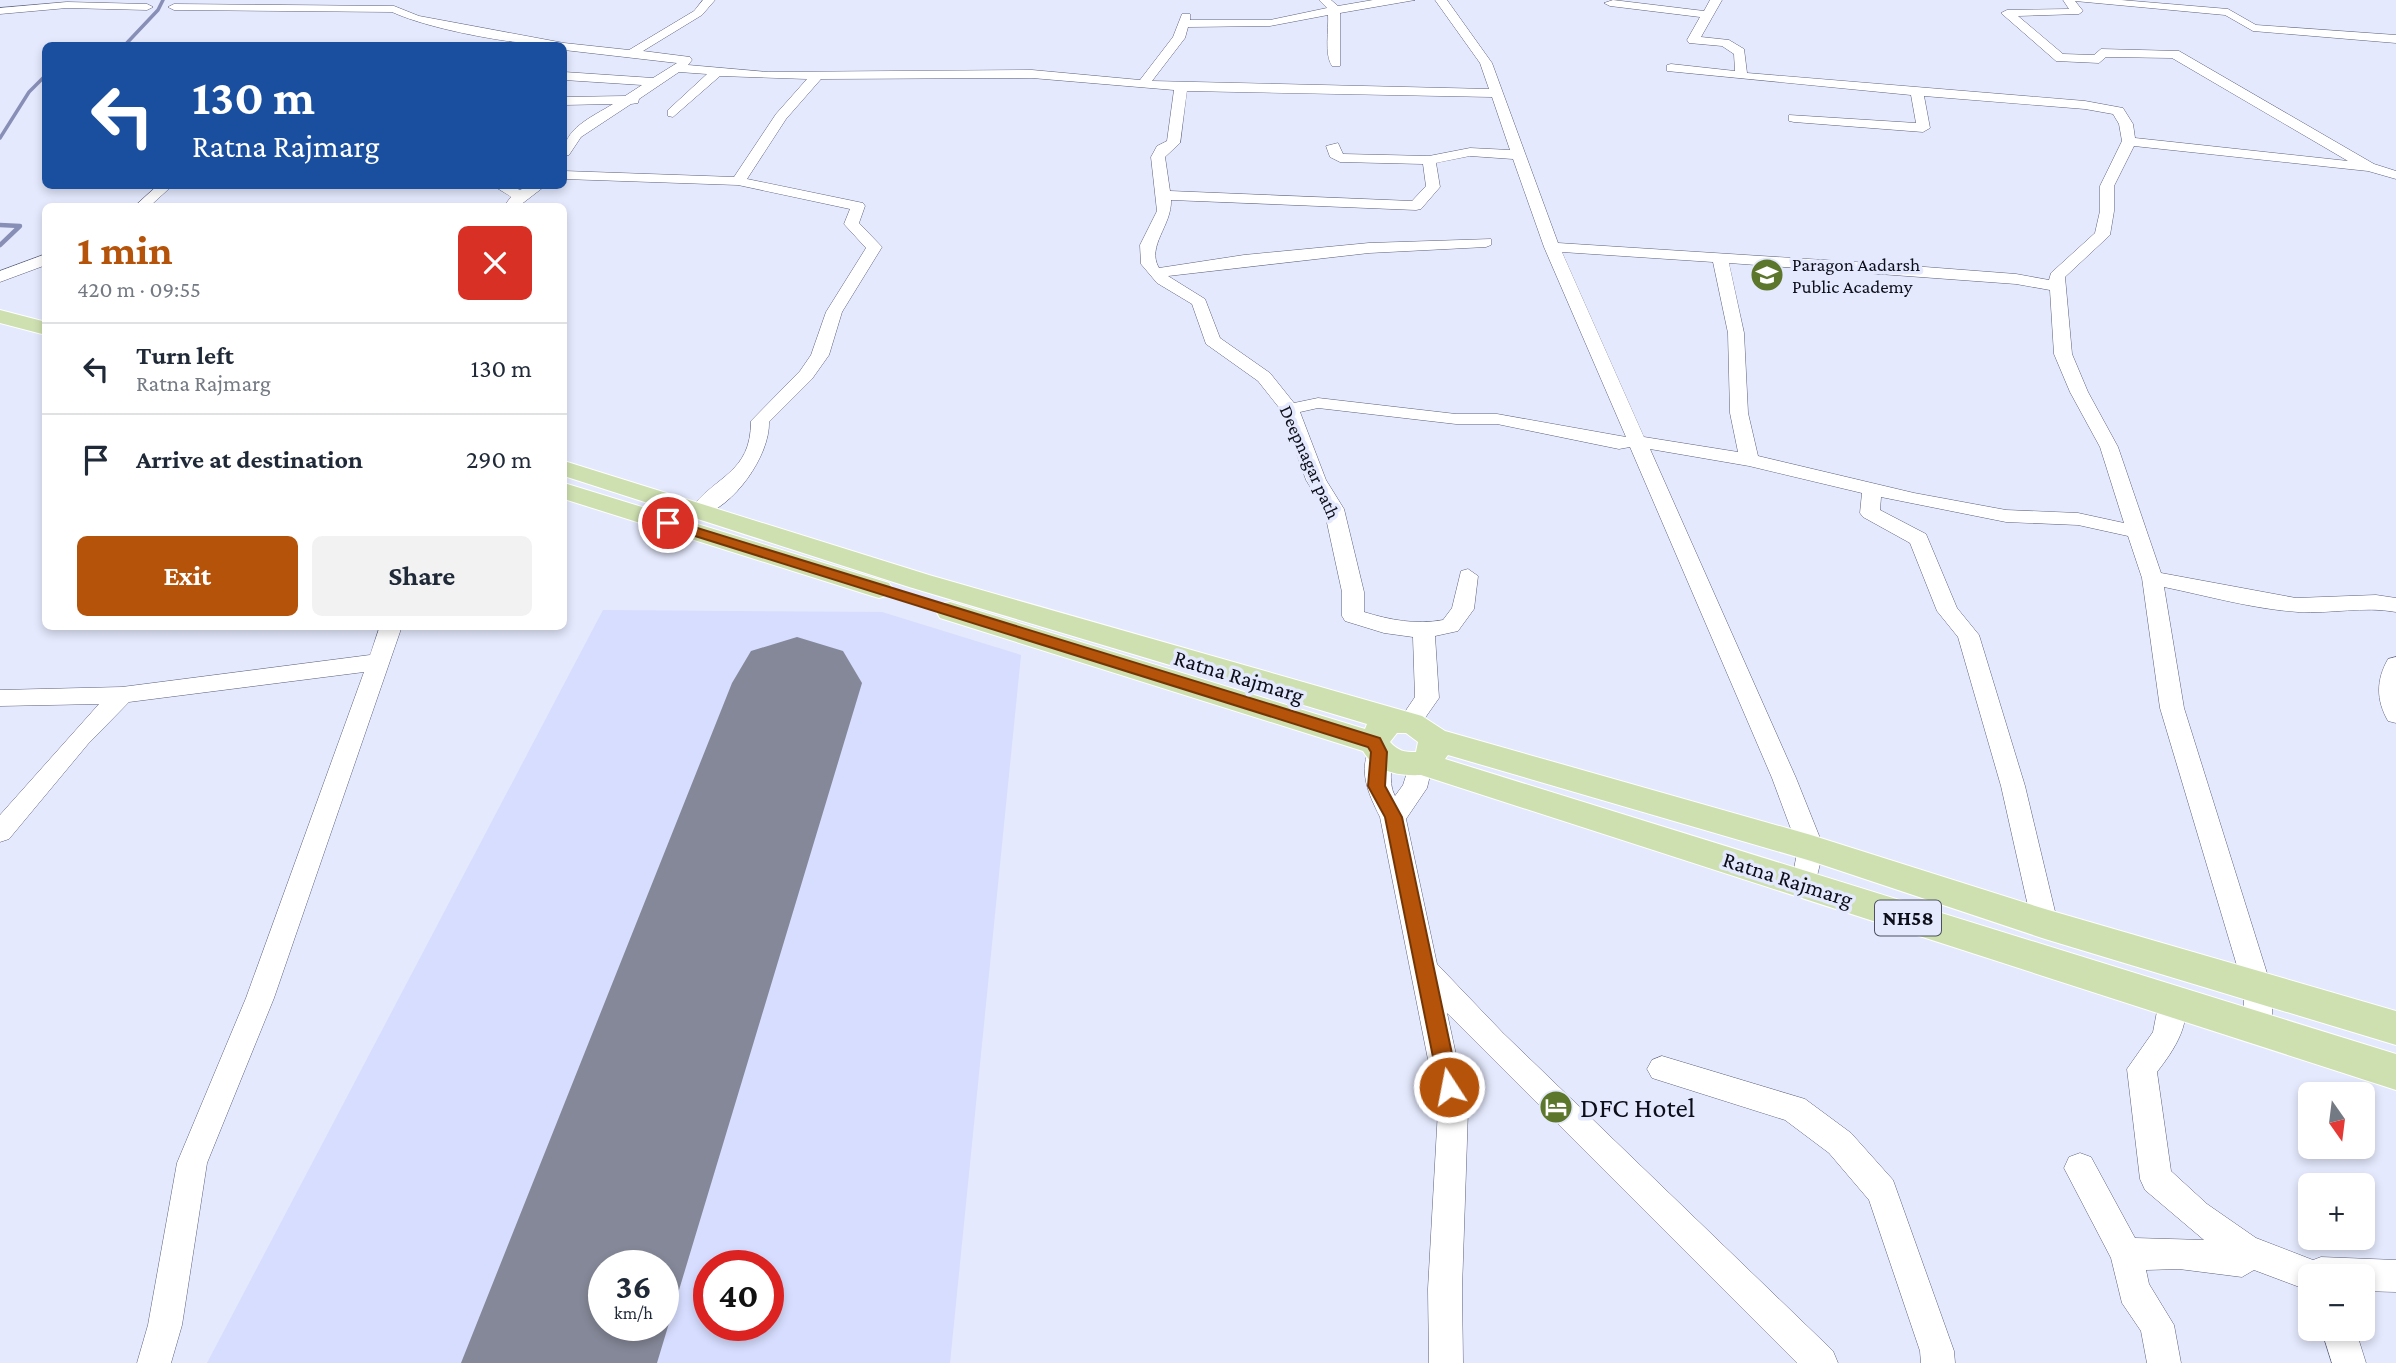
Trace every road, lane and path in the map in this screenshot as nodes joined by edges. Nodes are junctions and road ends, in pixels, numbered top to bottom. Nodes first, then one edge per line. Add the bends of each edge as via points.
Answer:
1 (709, 0) edge
2 (1324, 0) edge
3 (1409, 0) edge
4 (1441, 0) edge
5 (1716, 0) edge
6 (2070, 0) edge
7 (2080, 0) edge
8 (1374, 2) edge
9 (1610, 3) dead end
10 (147, 7) dead end
11 (174, 7) dead end
12 (1335, 10) junction
13 (0, 11) edge
14 (1708, 15) junction
15 (2396, 39) edge
16 (541, 42) edge
17 (567, 46) edge
18 (631, 54) junction
19 (1336, 63) dead end
20 (677, 68) junction
21 (1671, 68) dead end
22 (717, 72) junction
23 (1741, 75) junction
24 (567, 76) edge
25 (817, 76) junction
26 (653, 82) junction
27 (1143, 84) junction
28 (1181, 87) junction
29 (1496, 93) junction
30 (1917, 93) junction
31 (633, 100) junction
32 (567, 101) edge
33 (673, 113) dead end
34 (1794, 118) dead end
35 (2129, 141) junction
36 (1333, 146) dead end
37 (567, 148) edge
38 (1519, 155) junction
39 (1429, 160) junction
40 (2369, 167) junction
41 (567, 175) edge
42 (2396, 175) edge
43 (738, 181) junction
44 (162, 189) edge
45 (534, 189) edge
46 (1166, 195) junction
47 (516, 201) edge
48 (145, 203) edge
49 (1486, 242) dead end
50 (1552, 247) junction
51 (1720, 259) junction
52 (42, 261) edge
53 (1155, 273) junction
54 (0, 277) edge
55 (2056, 286) junction
56 (0, 298) edge
57 (42, 311) edge
58 (0, 316) edge
59 (42, 328) edge
60 (1290, 409) junction
61 (1634, 441) junction
62 (1749, 460) junction
63 (567, 469) edge
64 (1872, 490) junction
65 (567, 492) edge
66 (700, 510) junction
67 (2137, 532) junction
68 (1468, 576) dead end
69 (2152, 578) junction
70 (2396, 605) edge
71 (390, 630) edge
72 (1424, 631) junction
73 (378, 662) junction
74 (2396, 665) edge
75 (122, 695) junction
76 (0, 698) edge
77 (2396, 715) edge
78 (1402, 740) junction
79 (1394, 817) junction
80 (1, 829) edge
81 (1811, 848) junction
82 (1804, 884) junction
83 (2045, 924) junction
84 (1426, 971) junction
85 (2257, 986) junction
86 (2171, 1000) junction
87 (2259, 1028) junction
88 (2396, 1028) edge
89 (1662, 1069) dead end
90 (2396, 1072) edge
91 (2080, 1168) dead end
92 (2246, 1251) junction
93 (2126, 1254) junction
94 (2298, 1270) edge
95 (2375, 1275) edge
96 (2396, 1276) edge
97 (2342, 1341) edge
98 (155, 1363) edge
99 (1446, 1363) edge
100 (1821, 1363) edge
101 (1937, 1363) edge
102 (2164, 1363) edge
103 (2348, 1363) edge

1 - 18 street via 698,13
2 - 12 street
3 - 8 street
4 - 29 street via 1486,63
5 - 14 street
6 - 40 street via 2077,11 2007,13 2060,58 2081,61 2099,59 2101,53 2175,54
7 - 15 street via 2228,12 2253,28
8 - 12 street
9 - 14 street
10 - 13 street via 67,5
11 - 16 street via 394,9 416,19
12 - 19 street via 1336,36 1331,49
12 - 27 street via 1270,23 1184,20 1179,38
14 - 23 street via 1693,40 1726,43 1740,51
17 - 18 street
18 - 20 street via 686,60
20 - 22 street
20 - 26 street
21 - 23 street
22 - 25 street
22 - 33 street
23 - 30 street
24 - 26 street
25 - 27 street via 1032,74
25 - 43 street via 781,117
26 - 31 street
27 - 28 street
28 - 29 street
28 - 46 street via 1173,143 1158,156
29 - 38 street
30 - 34 street via 1923,128
30 - 35 street via 2118,111
31 - 32 street
31 - 37 street via 576,134
35 - 40 street
35 - 55 street via 2108,186 2102,235 2057,276
36 - 39 street via 1340,159
38 - 39 street via 1470,152
38 - 50 street
39 - 46 street via 1433,187 1416,206
40 - 42 street
41 - 43 street
43 - 66 street via 858,206 851,224 874,247 834,312 820,355 760,421 752,461
44 - 48 street
45 - 47 street
46 - 53 street via 1163,218 1147,247 1147,259
49 - 53 street via 1356,249
50 - 51 street
50 - 61 street
51 - 55 street via 2016,279
51 - 62 street via 1736,334 1739,413
52 - 54 street
53 - 60 street, Deepnagar path via 1199,302 1212,340 1264,377
55 - 67 street via 2063,354 2109,447
56 - 57 main road
58 - 59 main road
60 - 61 street via 1318,403 1456,419 1497,419 1619,443
60 - 72 street, Deepnagar path via 1316,480 1334,509 1353,592 1353,616
61 - 62 street
61 - 81 street
62 - 64 street
63 - 66 main road, Ratna Rajmarg / NH58
64 - 67 street via 2006,516 2078,519
64 - 83 street via 1870,513 1919,539 1948,611 1968,635 2013,786
65 - 78 main road, Ratna Rajmarg / NH58
66 - 78 main road, Ratna Rajmarg / NH58
67 - 69 street
68 - 72 street via 1463,608 1450,626
69 - 70 street via 2287,603 2316,606 2382,601
69 - 85 street via 2172,708
71 - 73 street
72 - 78 street via 1427,698
73 - 75 street
73 - 98 street via 260,998 192,1163
74 - 77 street via 2391,671 2389,697
75 - 76 street
75 - 80 street
78 - 79 street via 1415,788
78 - 79 street via 1377,786
78 - 81 main road, Ratna Rajmarg / NH58
78 - 82 main road, Ratna Rajmarg / NH58
79 - 84 street
81 - 82 street
81 - 83 main road, Ratna Rajmarg / NH58
82 - 86 main road, Ratna Rajmarg / NH58
83 - 85 main road, Ratna Rajmarg / NH58
84 - 99 street via 1453,1110
84 - 100 street
85 - 87 street
85 - 88 main road, Ratna Rajmarg / NH58
86 - 87 main road, Ratna Rajmarg / NH58
86 - 92 street via 2167,1036 2142,1069 2156,1179
87 - 90 main road, Ratna Rajmarg / NH58
89 - 101 street via 1794,1109 1840,1143 1882,1191 1937,1351
91 - 93 street
92 - 93 street via 2242,1261 2179,1253
92 - 94 street
93 - 102 street via 2134,1292 2157,1325
95 - 96 street
97 - 103 street

